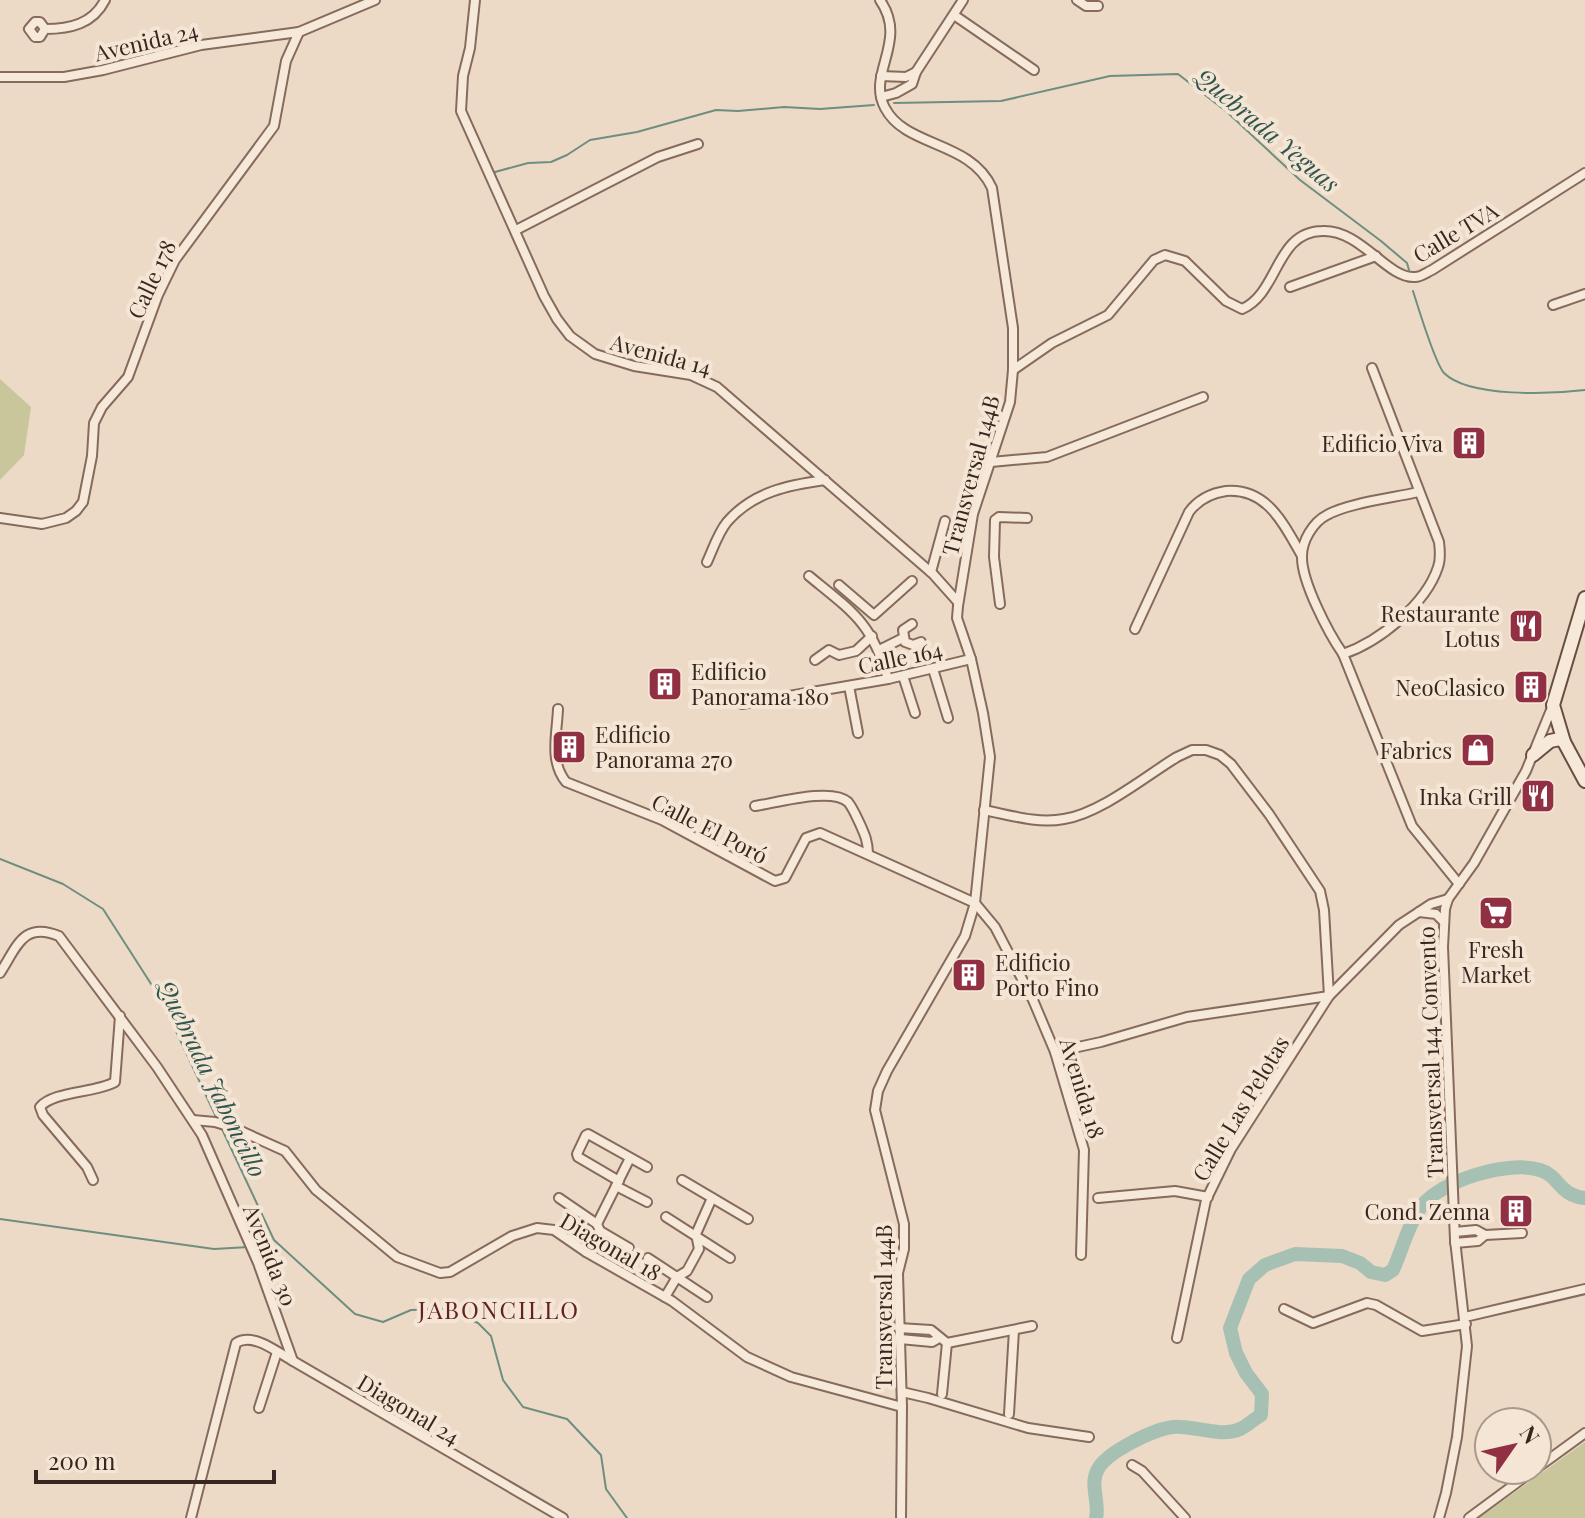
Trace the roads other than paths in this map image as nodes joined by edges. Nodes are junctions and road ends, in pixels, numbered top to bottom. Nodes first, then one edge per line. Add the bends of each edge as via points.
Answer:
1 (105, 0) edge
2 (375, 0) edge
3 (475, 0) edge
4 (880, 0) edge
5 (963, 0) edge
6 (1077, 0) edge
7 (1098, 6) dead end
8 (954, 15) junction
9 (45, 29) dead end
10 (299, 32) junction
11 (1034, 70) dead end
12 (916, 72) junction
13 (881, 76) junction
14 (0, 77) edge
15 (881, 97) junction
16 (698, 144) dead end
17 (1585, 173) edge
18 (516, 230) junction
19 (1376, 256) junction
20 (1290, 287) dead end
21 (1585, 294) edge
22 (1553, 305) dead end
23 (1372, 368) dead end
24 (1013, 370) junction
25 (1203, 397) dead end
26 (991, 462) junction
27 (825, 480) junction
28 (1418, 492) junction
29 (0, 518) edge
30 (1027, 518) dead end
31 (945, 521) dead end
32 (1302, 556) junction
33 (707, 562) dead end
34 (931, 572) junction
35 (809, 576) dead end
36 (912, 581) dead end
37 (835, 598) junction
38 (1585, 598) edge
39 (958, 602) junction
40 (1000, 604) dead end
41 (912, 624) dead end
42 (1135, 629) dead end
43 (872, 636) junction
44 (903, 638) junction
45 (921, 642) dead end
46 (879, 650) junction
47 (1343, 654) junction
48 (971, 659) junction
49 (815, 660) dead end
50 (933, 669) junction
51 (903, 676) junction
52 (888, 679) junction
53 (849, 686) junction
54 (742, 704) dead end
55 (1553, 705) junction
56 (558, 709) dead end
57 (915, 713) dead end
58 (948, 718) dead end
59 (858, 733) dead end
60 (1564, 742) junction
61 (1533, 755) junction
62 (1585, 781) edge
63 (755, 806) dead end
64 (984, 810) junction
65 (868, 854) junction
66 (1459, 884) junction
67 (1448, 899) junction
68 (975, 903) junction
69 (1419, 912) junction
70 (1444, 922) junction
71 (0, 973) edge
72 (1329, 996) junction
73 (120, 1015) junction
74 (1055, 1052) junction
75 (193, 1120) junction
76 (630, 1158) junction
77 (647, 1167) dead end
78 (93, 1180) dead end
79 (682, 1180) dead end
80 (618, 1184) junction
81 (1208, 1197) junction
82 (559, 1198) dead end
83 (712, 1198) junction
84 (1098, 1198) dead end
85 (647, 1202) dead end
86 (666, 1217) dead end
87 (748, 1219) dead end
88 (599, 1228) junction
89 (1455, 1232) junction
90 (1522, 1233) dead end
91 (696, 1234) junction
92 (1485, 1235) junction
93 (1455, 1243) junction
94 (629, 1248) dead end
95 (586, 1252) junction
96 (1081, 1255) dead end
97 (648, 1258) dead end
98 (730, 1258) dead end
99 (677, 1277) junction
100 (1585, 1289) edge
101 (665, 1297) junction
102 (707, 1297) dead end
103 (1284, 1309) dead end
104 (1466, 1320) junction
105 (1032, 1326) dead end
106 (899, 1328) junction
107 (1014, 1330) junction
108 (1177, 1338) dead end
109 (900, 1339) junction
110 (943, 1340) junction
111 (277, 1352) junction
112 (293, 1361) junction
113 (902, 1392) junction
114 (942, 1394) dead end
115 (902, 1407) junction
116 (259, 1408) dead end
117 (1009, 1414) dead end
118 (1585, 1433) edge
119 (1089, 1437) dead end
120 (1553, 1457) edge
121 (1132, 1465) dead end
122 (1513, 1486) edge
123 (191, 1518) edge
124 (563, 1518) edge
125 (901, 1518) edge
126 (1185, 1518) edge
127 (1439, 1518) edge
128 (1469, 1518) edge

1 - 9 street via 79,25
2 - 10 street
3 - 18 street, Avenida 14 via 461,111
4 - 13 street via 891,28
5 - 8 street
6 - 7 street
8 - 11 street
8 - 12 street
10 - 14 street, Avenida 24 via 201,45 64,77
10 - 29 street, Calle 178 via 286,61 274,126 175,260 128,377 94,423 83,502 66,518 42,524
12 - 13 street
12 - 15 street via 905,89
13 - 15 street
15 - 24 street, Transversal 144B via 899,125 973,162 987,177 1013,328
16 - 18 street via 658,157
17 - 19 street, Calle TVA via 1420,276 1402,275
18 - 27 street, Avenida 14 via 557,319 582,346 634,366 691,375 717,387
19 - 20 street
19 - 24 street, Calle TVA via 1344,234 1311,232 1285,251 1264,291 1242,309 1226,301 1185,261 1165,255 1154,260 1108,315
21 - 22 street
23 - 28 street
24 - 26 street, Transversal 144B via 1010,402
25 - 26 street via 1047,457
26 - 39 street, Transversal 144B via 973,514
27 - 33 street via 773,489 752,502 727,522
27 - 34 street, Avenida 14
28 - 32 street via 1324,516 1311,529
28 - 47 street via 1439,542 1438,568 1392,628
30 - 40 street via 995,520
31 - 34 street
32 - 42 street via 1264,501 1239,491 1215,494 1189,512
32 - 47 street via 1313,595
34 - 39 street, Avenida 14
35 - 37 street
36 - 37 street via 874,615 841,587
37 - 43 street
38 - 55 main road
39 - 48 street, Transversal 144B via 957,618
41 - 44 street via 903,630
43 - 46 street
43 - 49 street via 856,651 844,656 829,650
44 - 45 street via 908,644
44 - 46 street
46 - 52 street
47 - 66 street via 1412,826
48 - 50 street, Calle 164
48 - 64 street, Transversal 144B via 990,757
50 - 51 street, Calle 164
50 - 58 street
51 - 52 street, Calle 164
51 - 57 street
52 - 53 street, Calle 164
53 - 54 street, Calle 164
53 - 59 street
55 - 60 main road
55 - 61 street, Transversal 144 Convento
56 - 65 street, Calle El Poró via 555,760 566,782 662,820 775,881 785,878 806,838 815,834
60 - 61 main road via 1550,741
60 - 62 main road
61 - 66 street, Transversal 144 Convento
63 - 65 street via 837,796 857,817
64 - 68 street, Transversal 144B
64 - 72 street via 1062,819 1096,807 1192,750 1220,755 1269,814 1320,891
65 - 68 street, Calle El Poró
66 - 67 street, Transversal 144 Convento
67 - 69 street, Calle Las Pelotas
67 - 70 street, Transversal 144 Convento
68 - 74 street, Avenida 18 via 995,927
68 - 106 street, Transversal 144B via 965,936 923,1000 878,1091 875,1110 904,1224
69 - 70 street via 1436,914
69 - 72 street, Calle Las Pelotas via 1386,937
70 - 89 street, Transversal 144 Convento
71 - 73 street, Avenida 30 via 25,935 45,930 59,936
72 - 74 street via 1187,1017
72 - 81 street, Calle Las Pelotas via 1231,1149
73 - 75 street, Avenida 30
73 - 78 street via 115,1082 40,1107
74 - 96 street, Avenida 18 via 1084,1150
75 - 95 street, Diagonal 18 via 234,1128 285,1151 335,1207 397,1257 430,1270 450,1272 512,1236 537,1228 554,1230
75 - 112 street, Avenida 30 via 258,1263
76 - 77 street
76 - 80 street
76 - 80 street via 588,1134 581,1144 578,1157
79 - 83 street
80 - 85 street
80 - 88 street
81 - 84 street via 1175,1191
81 - 108 street, Calle Las Pelotas
82 - 88 street
83 - 87 street
83 - 91 street
86 - 91 street
88 - 94 street
88 - 95 street
89 - 92 street via 1476,1230
89 - 93 street, Transversal 144 Convento
90 - 92 street
91 - 98 street
91 - 99 street via 699,1249 687,1271
92 - 93 street
93 - 104 street, Transversal 144 Convento
95 - 101 street, Diagonal 18
97 - 99 street
99 - 101 street
99 - 102 street
100 - 104 street
101 - 115 street, Diagonal 18 via 747,1357 791,1377
103 - 104 street via 1313,1323 1367,1303 1422,1331
104 - 127 street, Transversal 144 Convento via 1457,1437
105 - 107 street
106 - 109 street, Transversal 144B
106 - 110 street via 931,1330
107 - 110 street
107 - 117 street
109 - 110 street
109 - 113 street, Transversal 144B
110 - 114 street
111 - 112 street, Diagonal 24
111 - 116 street
111 - 123 street, Diagonal 24 via 252,1339 236,1343
112 - 124 street, Diagonal 24
113 - 115 street, Transversal 144B
113 - 119 street via 1028,1428
115 - 125 street, Transversal 144B
118 - 120 street
121 - 126 street
122 - 128 street

